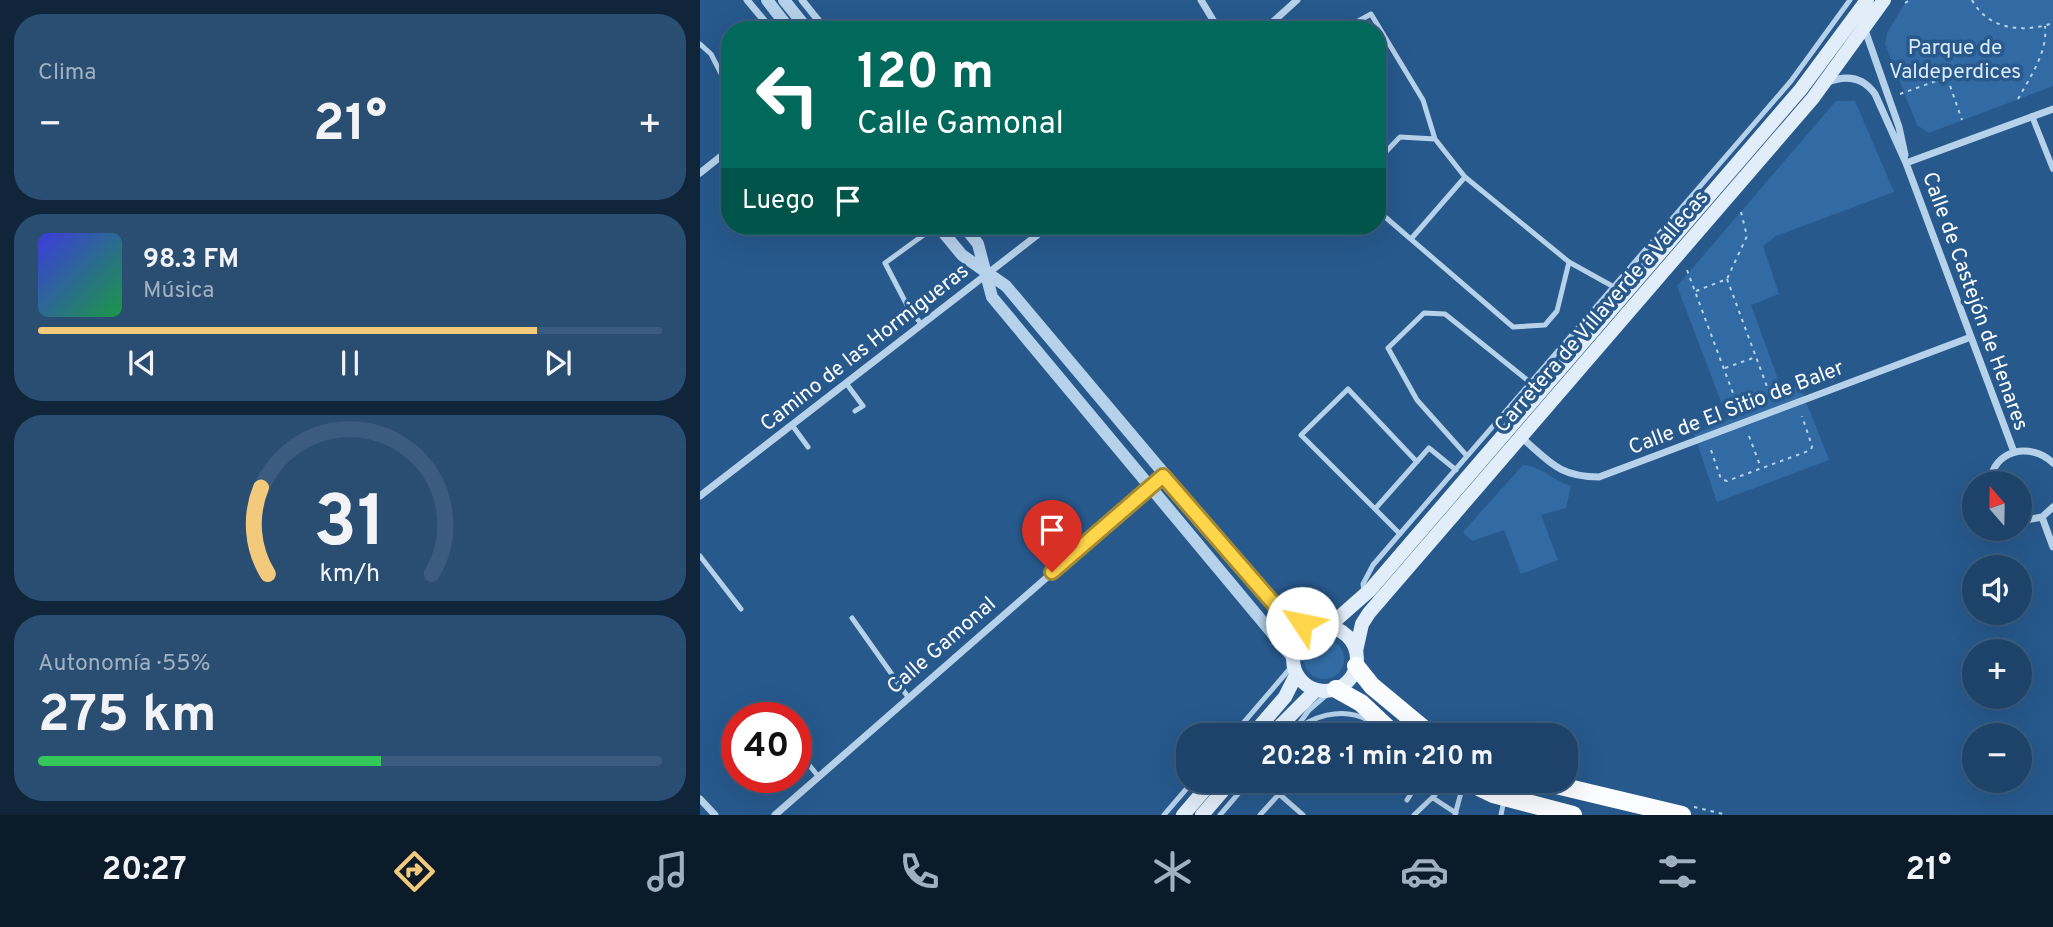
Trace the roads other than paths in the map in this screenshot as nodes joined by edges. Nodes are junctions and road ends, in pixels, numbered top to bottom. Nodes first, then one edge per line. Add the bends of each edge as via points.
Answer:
1 (747, 0) edge
2 (766, 0) edge
3 (784, 0) edge
4 (802, 0) edge
5 (1202, 0) edge
6 (1297, 0) edge
7 (1850, 0) edge
8 (1867, 0) edge
9 (1884, 0) edge
10 (764, 21) edge
11 (783, 21) edge
12 (801, 21) edge
13 (819, 21) edge
14 (1214, 21) edge
15 (1274, 21) edge
16 (1358, 21) edge
17 (1375, 21) edge
18 (1865, 30) junction
19 (1386, 39) edge
20 (700, 44) edge
21 (721, 73) edge
22 (1824, 84) junction
23 (2053, 108) edge
24 (2032, 116) junction
25 (1435, 139) junction
26 (1386, 152) edge
27 (721, 156) edge
28 (1906, 163) junction
29 (2053, 169) edge
30 (700, 173) edge
31 (1465, 177) junction
32 (1386, 218) edge
33 (924, 235) edge
34 (945, 235) edge
35 (971, 235) edge
36 (1037, 235) edge
37 (1411, 239) junction
38 (1569, 262) junction
39 (988, 273) junction
40 (1614, 287) junction
41 (922, 325) junction
42 (1971, 337) junction
43 (846, 383) junction
44 (1531, 383) junction
45 (855, 411) dead end
46 (792, 425) junction
47 (1521, 437) junction
48 (808, 447) dead end
49 (2014, 452) junction
50 (1467, 456) junction
51 (1417, 462) junction
52 (2053, 463) edge
53 (1456, 470) junction
54 (1994, 471) edge
55 (1163, 476) junction
56 (1150, 487) junction
57 (700, 496) edge
58 (2053, 507) edge
59 (1375, 509) junction
60 (2042, 517) junction
61 (2032, 519) edge
62 (1400, 534) junction
63 (2053, 547) edge
64 (700, 556) edge
65 (1364, 592) junction
66 (741, 609) dead end
67 (852, 618) dead end
68 (1323, 628) junction
69 (1356, 658) junction
70 (1294, 666) junction
71 (1328, 690) junction
72 (908, 697) junction
73 (1244, 723) edge
74 (1262, 723) edge
75 (1286, 723) edge
76 (1298, 723) edge
77 (1305, 723) edge
78 (1371, 723) edge
79 (1383, 723) edge
80 (1417, 723) edge
81 (812, 769) edge
82 (818, 776) junction
83 (1578, 790) edge
84 (1183, 793) edge
85 (1202, 793) edge
86 (1221, 793) edge
87 (1239, 793) edge
88 (1412, 793) edge
89 (1436, 793) edge
90 (1463, 793) edge
91 (1494, 793) edge
92 (1504, 797) junction
93 (1433, 798) junction
94 (700, 799) edge
95 (1407, 800) dead end
96 (1423, 807) junction
97 (1550, 813) edge
98 (1456, 814) edge
99 (715, 815) edge
100 (775, 815) edge
101 (1164, 815) edge
102 (1183, 815) edge
103 (1202, 815) edge
104 (1220, 815) edge
105 (1260, 815) edge
106 (1303, 815) edge
107 (1414, 815) edge
108 (1421, 815) edge
109 (1501, 815) edge
110 (1573, 815) edge
111 (1682, 815) edge

1 - 10 street
2 - 11 street
3 - 12 street
4 - 13 street
5 - 14 street
6 - 15 street
7 - 40 lane via 1791,81
8 - 65 main road, Carretera de Villaverde a Vallecas via 1801,89
9 - 18 main road, Carretera de Villaverde a Vallecas
16 - 17 lane via 1371,14
18 - 22 main road, Carretera de Villaverde a Vallecas
18 - 28 street, Calle de Castejón de Henares via 1899,127
19 - 25 lane via 1423,100
20 - 21 lane
22 - 28 street, Calle de Castejón de Henares via 1852,78 1871,88
22 - 47 main road, Carretera de Villaverde a Vallecas
23 - 24 street
24 - 28 street
24 - 29 street
25 - 26 lane via 1400,137
25 - 31 lane
27 - 30 street
28 - 42 street, Calle de Castejón de Henares
31 - 37 lane
31 - 38 lane
32 - 37 lane
33 - 41 lane via 885,263
34 - 39 street via 962,255
35 - 39 street
36 - 39 street, Camino de las Hormigueras
37 - 38 lane via 1513,327 1545,325 1557,311
38 - 40 lane
39 - 41 street, Camino de las Hormigueras
39 - 55 street via 1006,286 1101,396
39 - 56 street via 992,297
40 - 44 lane
41 - 43 street, Camino de las Hormigueras
42 - 47 street, Calle de El Sitio de Baler via 1599,477 1576,477 1557,469
42 - 49 street, Calle de Castejón de Henares
43 - 45 lane via 863,406
43 - 46 street, Camino de las Hormigueras
44 - 50 lane
44 - 50 lane via 1445,314 1424,313 1388,348 1418,400
46 - 48 lane
46 - 57 street, Camino de las Hormigueras
47 - 69 main road, Carretera de Villaverde a Vallecas via 1369,613 1362,624
49 - 52 street via 2035,451
49 - 54 street
50 - 53 lane
51 - 53 lane via 1429,448
51 - 59 lane
51 - 59 lane via 1348,389 1301,435
53 - 62 lane
55 - 56 street, Calle Gamonal
55 - 68 street via 1278,608 1289,617
56 - 70 street
56 - 72 street, Calle Gamonal
58 - 60 street
59 - 62 lane
60 - 61 street
60 - 63 street
62 - 65 lane via 1370,571
64 - 66 lane
65 - 68 main road, Carretera de Villaverde a Vallecas
67 - 72 lane
68 - 69 main road via 1346,635
68 - 70 main road via 1300,638
69 - 71 main road via 1352,676
69 - 80 main road via 1372,686
70 - 71 main road
70 - 73 lane
70 - 74 main road via 1285,696
71 - 75 main road
71 - 76 lane
71 - 79 main road via 1362,703
72 - 82 street, Calle Gamonal
77 - 78 lane via 1329,715 1359,716
81 - 82 lane
82 - 100 street, Calle Gamonal
83 - 111 main road
84 - 101 lane
85 - 102 main road
86 - 103 main road
87 - 104 lane
88 - 95 lane
89 - 93 lane
90 - 98 lane
91 - 92 main road
92 - 97 main road
92 - 109 lane
93 - 96 lane
93 - 98 lane
94 - 99 street
96 - 107 lane
96 - 108 lane
97 - 110 main road
105 - 106 lane via 1279,794

